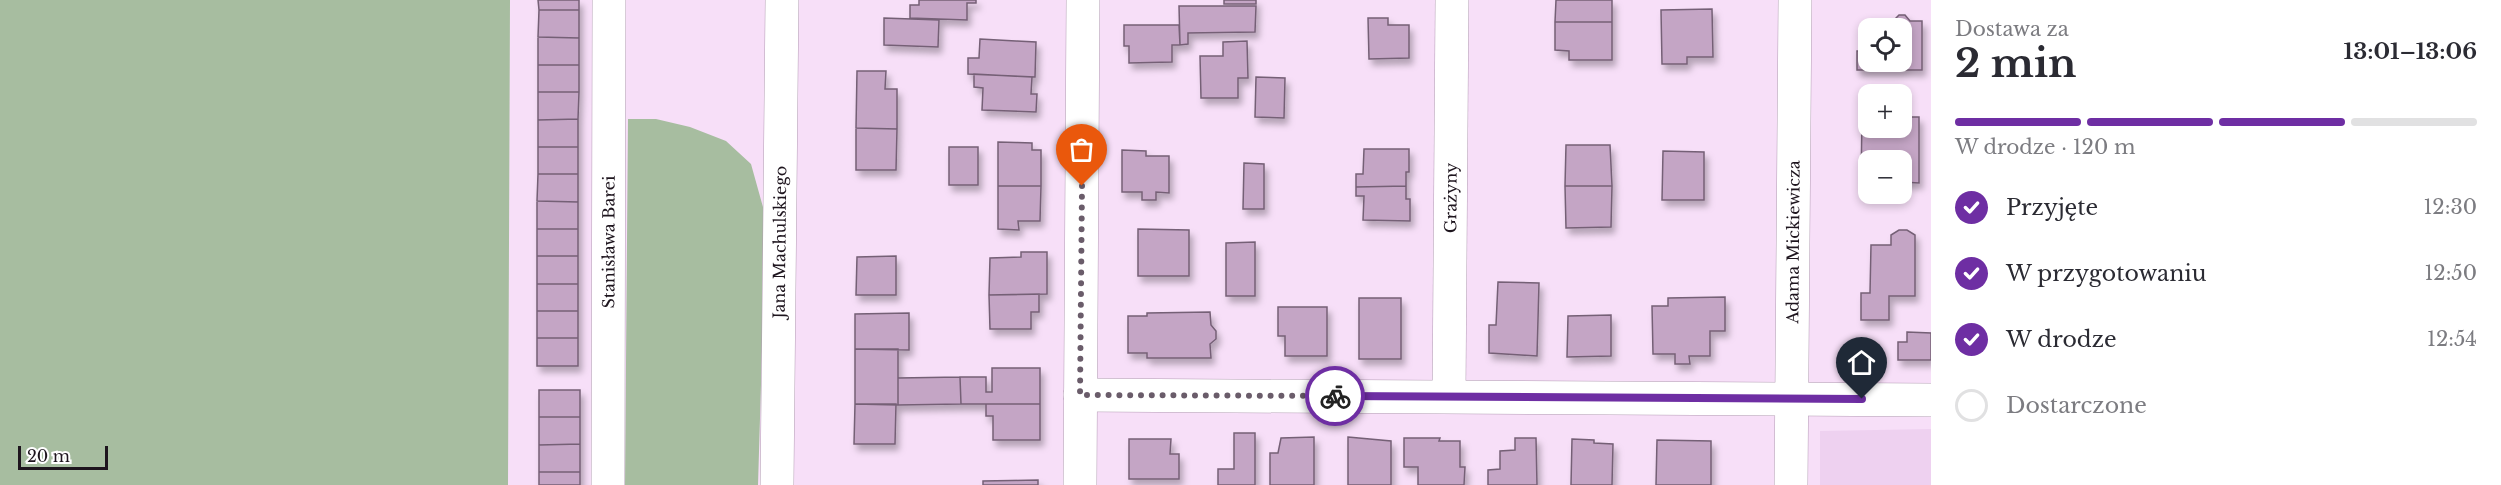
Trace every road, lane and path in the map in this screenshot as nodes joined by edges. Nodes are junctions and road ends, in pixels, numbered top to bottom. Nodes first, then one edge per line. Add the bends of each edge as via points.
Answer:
1 (609, 0) edge
2 (782, 0) edge
3 (1083, 0) edge
4 (1452, 0) edge
5 (1795, 0) edge
6 (1080, 395) junction
7 (1449, 396) junction
8 (1792, 399) junction
9 (1931, 400) edge
10 (609, 485) edge
11 (777, 485) edge
12 (1080, 485) edge
13 (1791, 485) edge

1 - 10 street, Stanisława Barei
2 - 11 street, Jana Machulskiego
3 - 6 street
4 - 7 street, Grażyny
5 - 8 street, Adama Mickiewicza
6 - 7 street
6 - 12 street
7 - 8 street
8 - 9 street
8 - 13 street, Adama Mickiewicza

